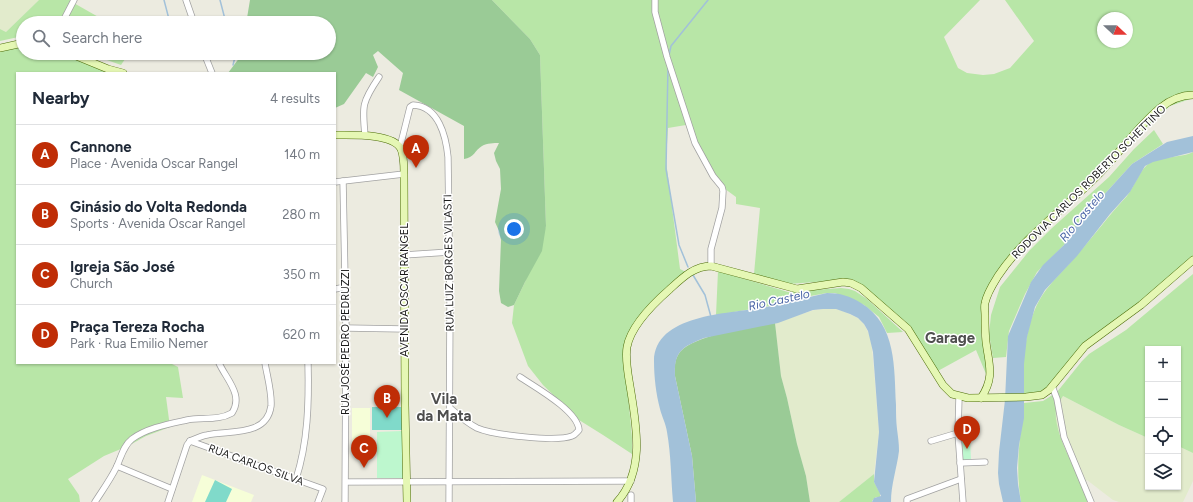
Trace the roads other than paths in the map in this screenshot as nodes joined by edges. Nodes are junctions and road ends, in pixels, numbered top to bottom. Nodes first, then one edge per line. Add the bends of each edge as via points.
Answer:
1 (74, 0) edge
2 (186, 0) edge
3 (654, 0) edge
4 (66, 16) edge
5 (192, 16) edge
6 (16, 45) edge
7 (0, 48) edge
8 (86, 60) edge
9 (207, 60) edge
10 (119, 72) edge
11 (212, 72) edge
12 (378, 77) dead end
13 (1193, 95) edge
14 (336, 135) edge
15 (365, 136) junction
16 (400, 147) junction
17 (404, 174) junction
18 (343, 181) junction
19 (336, 182) edge
20 (450, 252) junction
21 (404, 255) junction
22 (1193, 260) edge
23 (711, 266) junction
24 (346, 288) junction
25 (336, 289) edge
26 (346, 328) junction
27 (404, 329) junction
28 (219, 364) edge
29 (265, 364) edge
30 (308, 364) edge
31 (520, 377) dead end
32 (1052, 386) junction
33 (959, 396) junction
34 (981, 398) junction
35 (450, 408) junction
36 (958, 433) junction
37 (190, 442) junction
38 (931, 442) dead end
39 (985, 462) dead end
40 (960, 463) junction
41 (117, 466) junction
42 (296, 479) junction
43 (961, 479) junction
44 (631, 481) junction
45 (346, 482) junction
46 (449, 482) junction
47 (407, 483) junction
48 (172, 489) junction
49 (631, 495) dead end
50 (907, 501) edge
51 (95, 502) edge
52 (168, 502) edge
53 (318, 502) edge
54 (345, 502) edge
55 (407, 502) edge
56 (449, 502) edge
57 (617, 502) edge
58 (631, 502) edge
59 (963, 502) edge
60 (1091, 502) edge

1 - 4 street
2 - 5 street
3 - 23 street via 667,57 695,143 723,191 722,208 711,249
6 - 7 main road
8 - 10 main road
9 - 11 street
12 - 15 street via 364,103
13 - 34 main road, RODOVIA CARLOS ROBERTO SCHETTINO via 1174,99 1160,109 1096,177 1034,234 1007,264 991,287 985,303 985,333 990,370
14 - 15 main road
15 - 16 main road via 389,140
16 - 17 main road, AVENIDA OSCAR RANGEL
16 - 20 street, RUA LUIZ BORGES VILASTI via 410,107 414,105 425,108 437,120 447,145
17 - 18 street
17 - 21 main road, AVENIDA OSCAR RANGEL
18 - 19 street
18 - 24 street, RUA JOSÉ PEDRO PEDRUZZI
20 - 21 street
20 - 35 street, RUA LUIZ BORGES VILASTI
21 - 27 main road, AVENIDA OSCAR RANGEL
22 - 32 main road via 1141,305 1085,346
23 - 33 main road via 797,288 843,282 861,288 908,329 943,385 952,394
23 - 44 main road via 687,274 667,292 643,317 627,347 637,444
24 - 25 street
24 - 26 street, RUA JOSÉ PEDRO PEDRUZZI
26 - 27 street
26 - 45 street, RUA JOSÉ PEDRO PEDRUZZI
27 - 47 main road, AVENIDA OSCAR RANGEL
28 - 41 street via 236,393 232,413 217,418 197,418 173,423 142,433 127,445
29 - 37 street via 271,398 267,419 258,427 249,430 206,435
30 - 42 street via 306,436
31 - 35 street via 570,414 579,430 572,436 554,438 490,432 469,423
32 - 34 main road via 1042,395
32 - 60 street via 1064,437
33 - 34 main road
33 - 36 street
35 - 46 street, RUA LUIZ BORGES VILASTI
36 - 38 street
36 - 40 street
37 - 42 street, RUA CARLOS SILVA
37 - 48 street
39 - 40 street
40 - 43 street
41 - 48 street
41 - 51 street
42 - 53 street, RUA CARLOS SILVA via 323,489
43 - 50 street
43 - 59 street
44 - 46 street
44 - 57 main road
45 - 47 street
45 - 54 street, RUA JOSÉ PEDRO PEDRUZZI
46 - 47 street
46 - 56 street, RUA LUIZ BORGES VILASTI
47 - 55 main road, AVENIDA OSCAR RANGEL
48 - 52 street
49 - 58 street

